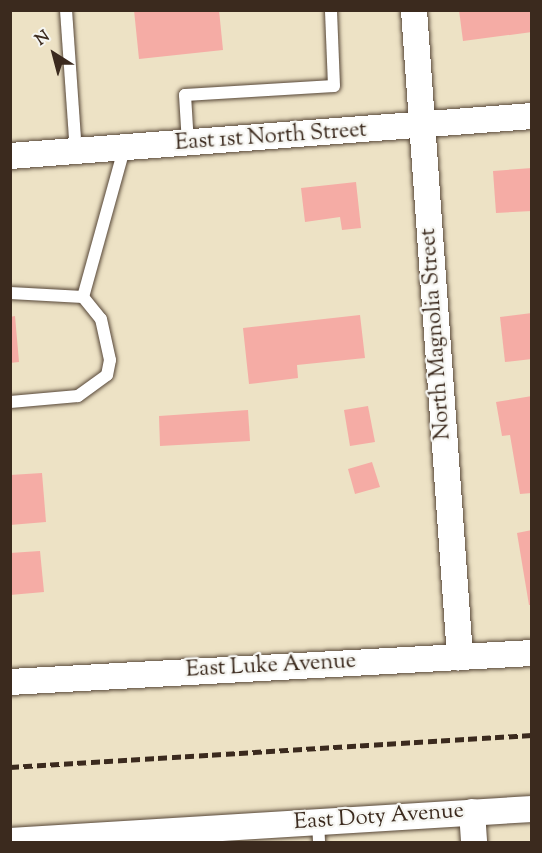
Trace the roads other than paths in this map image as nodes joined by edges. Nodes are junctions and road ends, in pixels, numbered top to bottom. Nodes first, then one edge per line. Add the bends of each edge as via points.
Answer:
1 (66, 10) edge
2 (331, 10) edge
3 (414, 10) edge
4 (531, 116) edge
5 (422, 128) junction
6 (188, 144) junction
7 (124, 149) junction
8 (76, 152) junction
9 (10, 156) edge
10 (10, 293) edge
11 (82, 297) junction
12 (10, 402) edge
13 (531, 652) edge
14 (460, 657) junction
15 (10, 682) edge
16 (531, 809) edge
17 (472, 812) junction
18 (319, 832) edge
19 (168, 837) edge
20 (60, 840) edge
21 (10, 841) edge
22 (474, 843) edge

1 - 8 lane
2 - 6 lane via 334,86 185,95
3 - 5 street, North Magnolia Street
4 - 5 street, East 1st North Street
5 - 6 street, East 1st North Street
5 - 14 street, North Magnolia Street
6 - 7 street, East 1st North Street
7 - 8 street, East 1st North Street
7 - 11 lane
8 - 9 street, East 1st North Street
10 - 11 lane
11 - 12 lane via 101,319 110,360 107,375 78,396
13 - 14 street, East Luke Avenue
14 - 15 street, East Luke Avenue
16 - 17 street, East Doty Avenue
17 - 18 street, East Doty Avenue
17 - 22 street
18 - 19 street, East Doty Avenue
19 - 20 street, East Doty Avenue
20 - 21 street, East Doty Avenue

